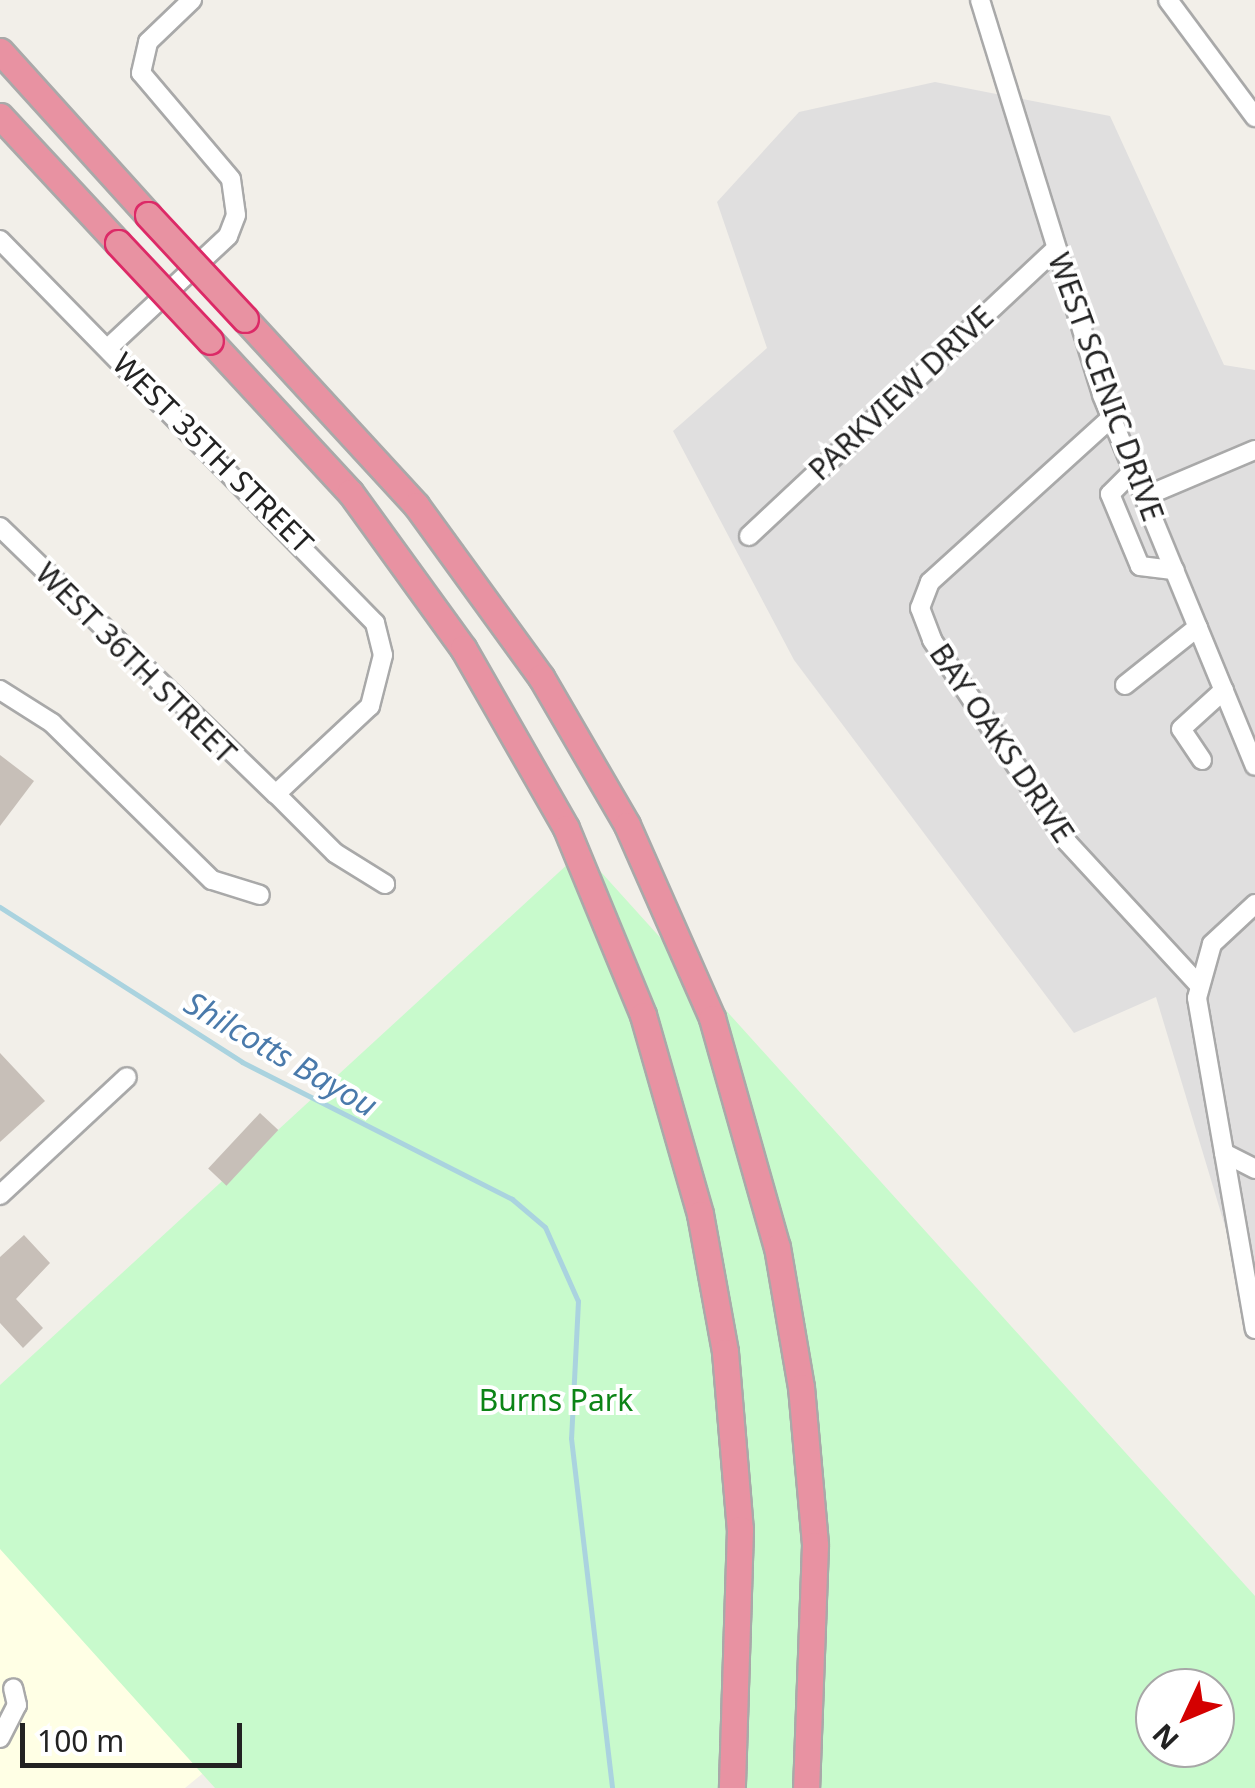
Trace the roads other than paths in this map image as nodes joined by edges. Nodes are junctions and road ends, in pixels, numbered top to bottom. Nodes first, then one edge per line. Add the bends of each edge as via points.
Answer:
1 (192, 0) edge
2 (980, 0) edge
3 (1168, 0) edge
4 (0, 51) edge
5 (0, 116) edge
6 (1255, 117) edge
7 (0, 240) edge
8 (1054, 250) junction
9 (108, 348) junction
10 (1112, 416) junction
11 (1255, 450) edge
12 (1134, 470) junction
13 (1146, 496) junction
14 (0, 527) edge
15 (749, 536) dead end
16 (1174, 570) junction
17 (1198, 627) junction
18 (1125, 685) dead end
19 (0, 690) edge
20 (1224, 690) junction
21 (1202, 760) dead end
22 (1255, 766) edge
23 (276, 794) junction
24 (384, 884) dead end
25 (260, 895) dead end
26 (1255, 904) edge
27 (1198, 984) junction
28 (127, 1077) dead end
29 (1224, 1153) junction
30 (1255, 1169) edge
31 (0, 1195) edge
32 (1255, 1329) edge
33 (13, 1688) dead end
34 (0, 1738) edge
35 (732, 1788) edge
36 (806, 1788) edge

1 - 9 street via 148,42 141,73 231,179 234,223
2 - 8 street, WEST SCENIC DRIVE
3 - 6 street
4 - 36 highway, bridge via 416,505 541,677 627,825 718,1034 778,1248 801,1387 816,1545
5 - 35 highway, bridge via 350,492 463,648 566,828 644,1015 700,1214 725,1352 740,1529
7 - 9 street, WEST 35TH STREET
8 - 10 street, WEST SCENIC DRIVE
8 - 15 street, PARKVIEW DRIVE
9 - 23 street, WEST 35TH STREET via 359,598 381,642 377,688 358,722
10 - 12 street, WEST SCENIC DRIVE
10 - 27 street, BAY OAKS DRIVE via 930,582 920,608 932,640 1067,842
11 - 13 street
12 - 13 street, WEST SCENIC DRIVE
12 - 16 street via 1110,494 1140,566
13 - 16 street, WEST SCENIC DRIVE
14 - 23 street, WEST 36TH STREET
16 - 17 street, WEST SCENIC DRIVE
17 - 18 street
17 - 20 street, WEST SCENIC DRIVE
19 - 25 street via 52,722 212,880
20 - 21 street via 1181,729
20 - 22 street, WEST SCENIC DRIVE
23 - 24 street, WEST 36TH STREET via 335,853
26 - 27 street via 1212,944
27 - 29 street
28 - 31 street
29 - 30 street
29 - 32 street
33 - 34 street via 17,1705

